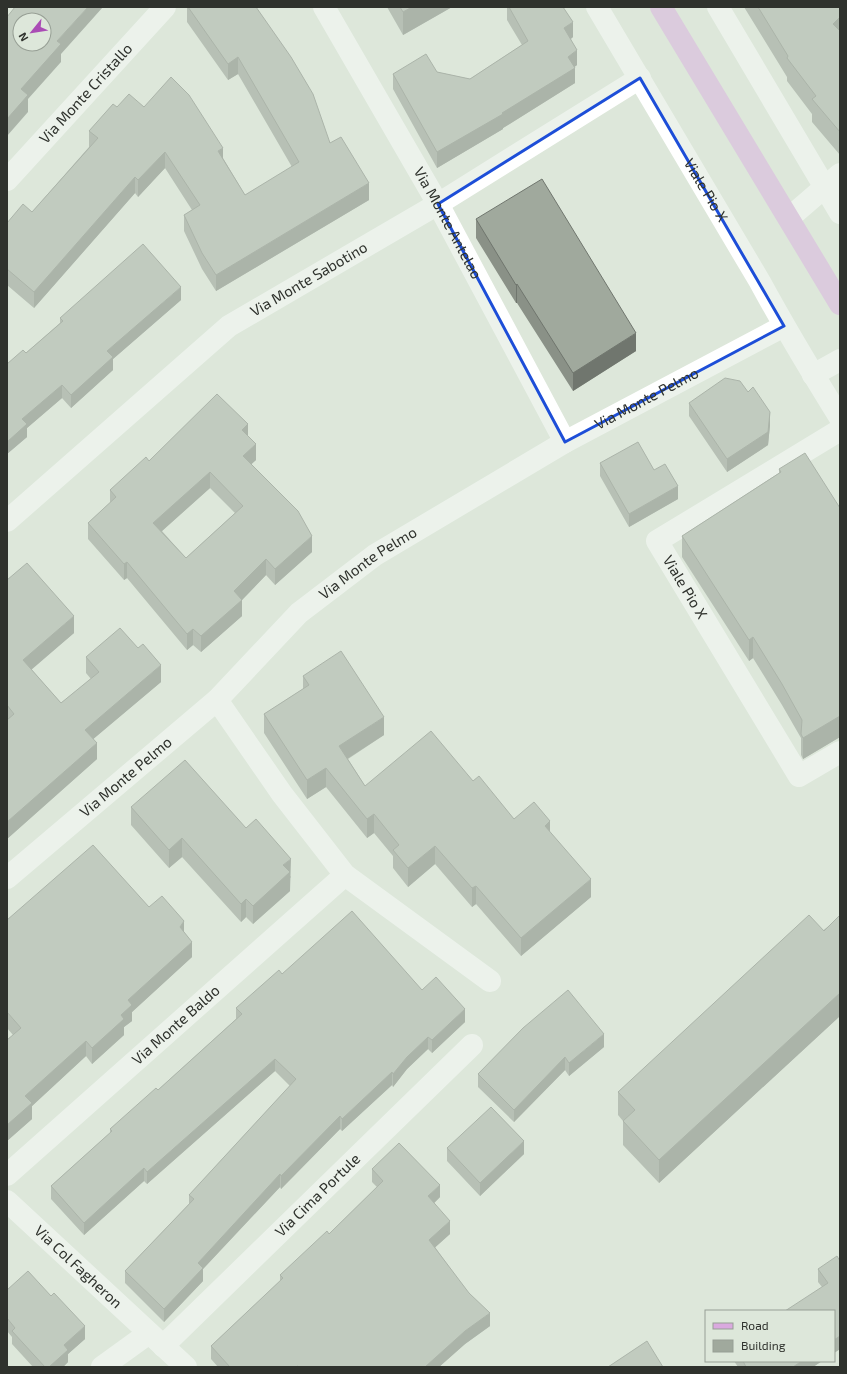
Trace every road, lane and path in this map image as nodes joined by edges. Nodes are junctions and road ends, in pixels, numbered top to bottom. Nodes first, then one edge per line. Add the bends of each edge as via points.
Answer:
1 (165, 7) edge
2 (324, 7) edge
3 (597, 7) edge
4 (661, 7) edge
5 (718, 7) edge
6 (640, 78) junction
7 (7, 180) edge
8 (833, 181) edge
9 (438, 204) junction
10 (840, 213) edge
11 (788, 218) junction
12 (840, 304) edge
13 (784, 326) junction
14 (840, 360) edge
15 (813, 375) junction
16 (840, 418) edge
17 (840, 430) edge
18 (565, 442) junction
19 (7, 520) edge
20 (217, 700) junction
21 (840, 752) edge
22 (344, 875) junction
23 (7, 878) edge
24 (490, 981) dead end
25 (472, 1045) dead end
26 (7, 1175) edge
27 (7, 1201) edge
28 (156, 1339) junction
29 (102, 1367) edge
30 (186, 1367) edge

1 - 7 street, Via Monte Cristallo
2 - 9 street, Via Monte Antelao
3 - 6 street, Viale Pio X
4 - 11 main road
5 - 8 street
6 - 9 street, Via Monte Sabotino
6 - 13 street, Viale Pio X
8 - 10 street
8 - 11 street
9 - 18 street, Via Monte Antelao
9 - 19 street, Via Monte Sabotino via 229,326
11 - 12 main road
13 - 15 street, Viale Pio X
13 - 18 street, Via Monte Pelmo
14 - 15 street
15 - 16 street, Viale Pio X
17 - 21 street, Viale Pio X via 656,541 800,776
18 - 20 street, Via Monte Pelmo via 375,555 299,613
20 - 22 street via 282,794
20 - 23 street, Via Monte Pelmo
22 - 24 street
22 - 26 street, Via Monte Baldo
25 - 28 street, Via Cima Portule
27 - 28 street, Via Col Fagheron
28 - 29 street
28 - 30 street, Via Col Fagheron

